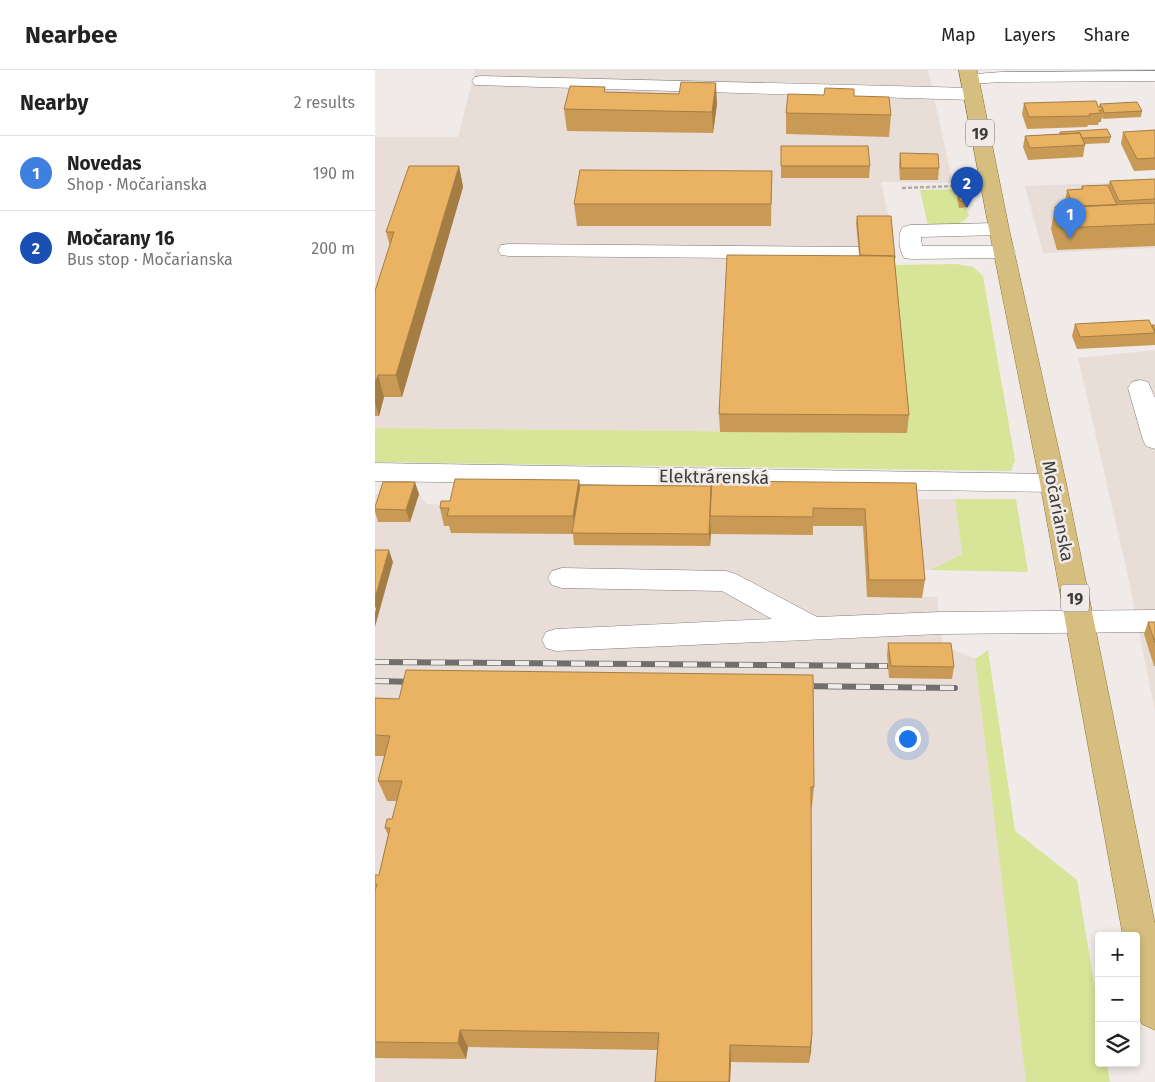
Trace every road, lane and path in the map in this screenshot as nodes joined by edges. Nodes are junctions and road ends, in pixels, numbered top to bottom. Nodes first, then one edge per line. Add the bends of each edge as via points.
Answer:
1 (1114, 73) edge
2 (483, 75) edge
3 (1155, 76) edge
4 (970, 81) edge
5 (476, 100) dead end
6 (958, 186) dead end
7 (902, 188) dead end
8 (1001, 240) junction
9 (509, 250) dead end
10 (859, 253) edge
11 (903, 253) dead end
12 (1140, 388) dead end
13 (1155, 440) edge
14 (375, 472) edge
15 (1053, 483) junction
16 (562, 578) dead end
17 (1079, 621) junction
18 (1155, 621) edge
19 (812, 628) junction
20 (556, 640) dead end
21 (1155, 1012) edge

1 - 3 lane
1 - 4 lane
2 - 4 lane
2 - 5 lane
4 - 8 main road, Močarianska / 19
6 - 7 path
8 - 11 lane via 910,231
8 - 15 main road, Močarianska / 19
9 - 10 lane
12 - 13 lane
14 - 15 lane, Elektrárenská
15 - 17 main road, Močarianska / 19
16 - 19 lane via 726,581
17 - 18 lane
17 - 19 lane
17 - 21 main road, Močarianska / 19
19 - 20 lane

